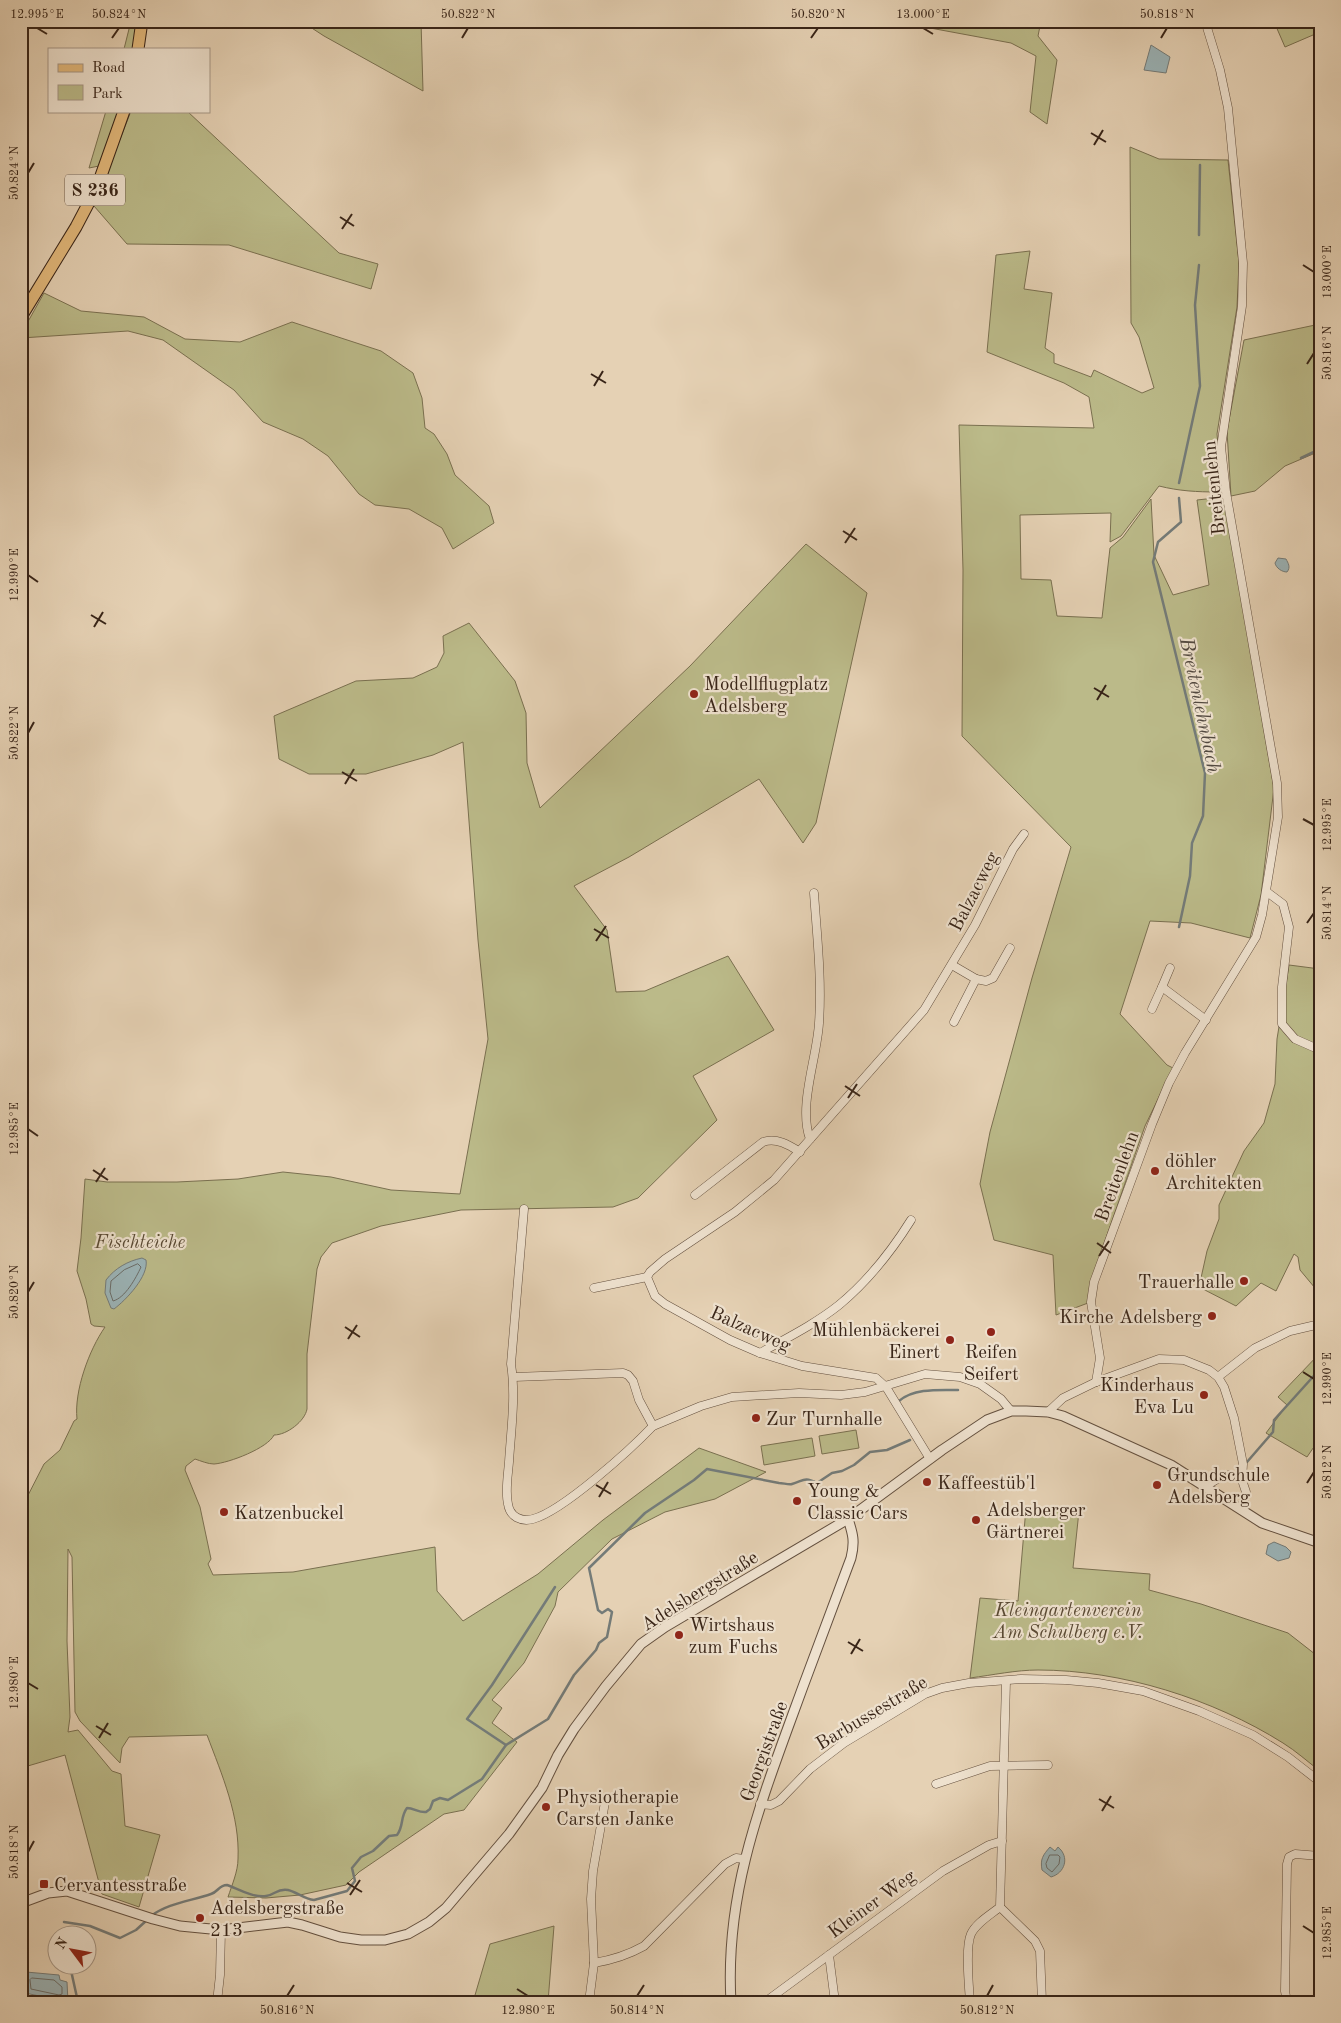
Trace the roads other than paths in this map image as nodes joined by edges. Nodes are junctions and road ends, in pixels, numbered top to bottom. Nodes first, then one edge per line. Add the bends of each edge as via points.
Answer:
1 (142, 21) edge
2 (1205, 21) edge
3 (138, 48) edge
4 (124, 112) edge
5 (21, 317) edge
6 (1024, 834) dead end
7 (1267, 892) junction
8 (814, 893) dead end
9 (1010, 948) dead end
10 (952, 965) junction
11 (1170, 968) dead end
12 (976, 979) junction
13 (1162, 986) junction
14 (1152, 1009) dead end
15 (1206, 1020) junction
16 (954, 1022) dead end
17 (1320, 1050) edge
18 (810, 1139) junction
19 (800, 1152) junction
20 (695, 1194) dead end
21 (524, 1209) dead end
22 (911, 1220) dead end
23 (647, 1277) junction
24 (594, 1288) dead end
25 (1320, 1324) edge
26 (760, 1353) junction
27 (514, 1377) junction
28 (1218, 1377) junction
29 (1096, 1382) junction
30 (886, 1387) junction
31 (1011, 1412) junction
32 (1048, 1412) junction
33 (653, 1426) junction
34 (930, 1458) junction
35 (1242, 1480) junction
36 (1206, 1488) junction
37 (1242, 1510) junction
38 (848, 1519) junction
39 (1320, 1543) edge
40 (1006, 1681) junction
41 (1048, 1764) dead end
42 (1005, 1765) junction
43 (1320, 1782) edge
44 (936, 1784) dead end
45 (605, 1802) dead end
46 (760, 1804) junction
47 (1002, 1841) junction
48 (1320, 1856) edge
49 (744, 1859) junction
50 (21, 1903) edge
51 (1000, 1907) junction
52 (221, 1930) junction
53 (829, 1954) junction
54 (594, 1963) junction
55 (216, 2002) edge
56 (589, 2002) edge
57 (731, 2002) edge
58 (765, 2002) edge
59 (835, 2002) edge
60 (970, 2002) edge
61 (1042, 2002) edge
62 (1287, 2002) edge

1 - 3 main road
2 - 7 street, Breitenlehn via 1228,108 1244,263 1242,306 1221,447 1277,783 1278,818
4 - 5 main road, S 236 via 97,187
6 - 10 street, Balzacweg
7 - 15 street, Breitenlehn via 1256,937
7 - 17 street via 1283,904 1289,926 1282,987 1282,1024 1295,1039
8 - 18 street via 820,1022 807,1095
9 - 12 street via 993,978
10 - 12 street
10 - 18 street, Balzacweg via 924,1010
11 - 13 street
12 - 16 street
13 - 14 street
13 - 15 street
15 - 29 street, Breitenlehn via 1159,1105 1094,1282 1091,1302 1100,1358
18 - 19 street, Balzacweg
19 - 20 street via 769,1139
19 - 23 street, Balzacweg via 757,1196 665,1259
21 - 27 street via 512,1355
22 - 26 street via 869,1277 844,1301
23 - 24 street
23 - 26 street, Balzacweg via 655,1296 665,1304
25 - 28 street via 1290,1331 1255,1348
26 - 30 street, Balzacweg via 811,1368 870,1376
27 - 33 street via 623,1373 633,1381
27 - 33 street via 507,1500 510,1511 517,1518 541,1517 565,1501
28 - 29 street via 1184,1360 1166,1358
28 - 35 street via 1234,1418 1243,1464
29 - 32 street via 1062,1398
30 - 31 street via 925,1374 960,1377 986,1388
30 - 33 street via 841,1395 800,1393 732,1397
30 - 34 street, Balzacweg
31 - 32 street, Adelsbergstraße
31 - 34 street, Adelsbergstraße via 987,1420
32 - 36 street, Adelsbergstraße via 1171,1465
34 - 38 street, Adelsbergstraße
35 - 36 street via 1227,1475
35 - 37 street via 1246,1492
36 - 37 street, Adelsbergstraße
37 - 39 street, Adelsbergstraße via 1262,1523
38 - 46 street, Georgistraße via 854,1533 851,1558
38 - 52 street, Adelsbergstraße via 641,1644 574,1729 542,1788 509,1834 446,1908 429,1922 408,1934 385,1940 340,1937 288,1922
40 - 42 street
40 - 43 street, Barbussestraße via 1066,1680 1143,1692 1199,1711 1253,1735
40 - 46 street, Barbussestraße via 969,1683 925,1694 844,1743 779,1801 771,1806
41 - 42 street
42 - 44 street via 990,1766
42 - 47 street
45 - 54 street via 592,1890
46 - 49 street, Georgistraße
47 - 51 street
47 - 53 street, Kleiner Weg via 943,1870
48 - 62 street via 1295,1854 1287,1864
49 - 54 street via 736,1858 725,1864 644,1946 612,1960
49 - 57 street, Georgistraße via 732,1934
50 - 52 street, Adelsbergstraße via 48,1893 67,1891 180,1926
51 - 60 street via 971,1934 968,1944
51 - 61 street via 1040,1950
52 - 55 street
53 - 58 street, Kleiner Weg
53 - 59 street
54 - 56 street

